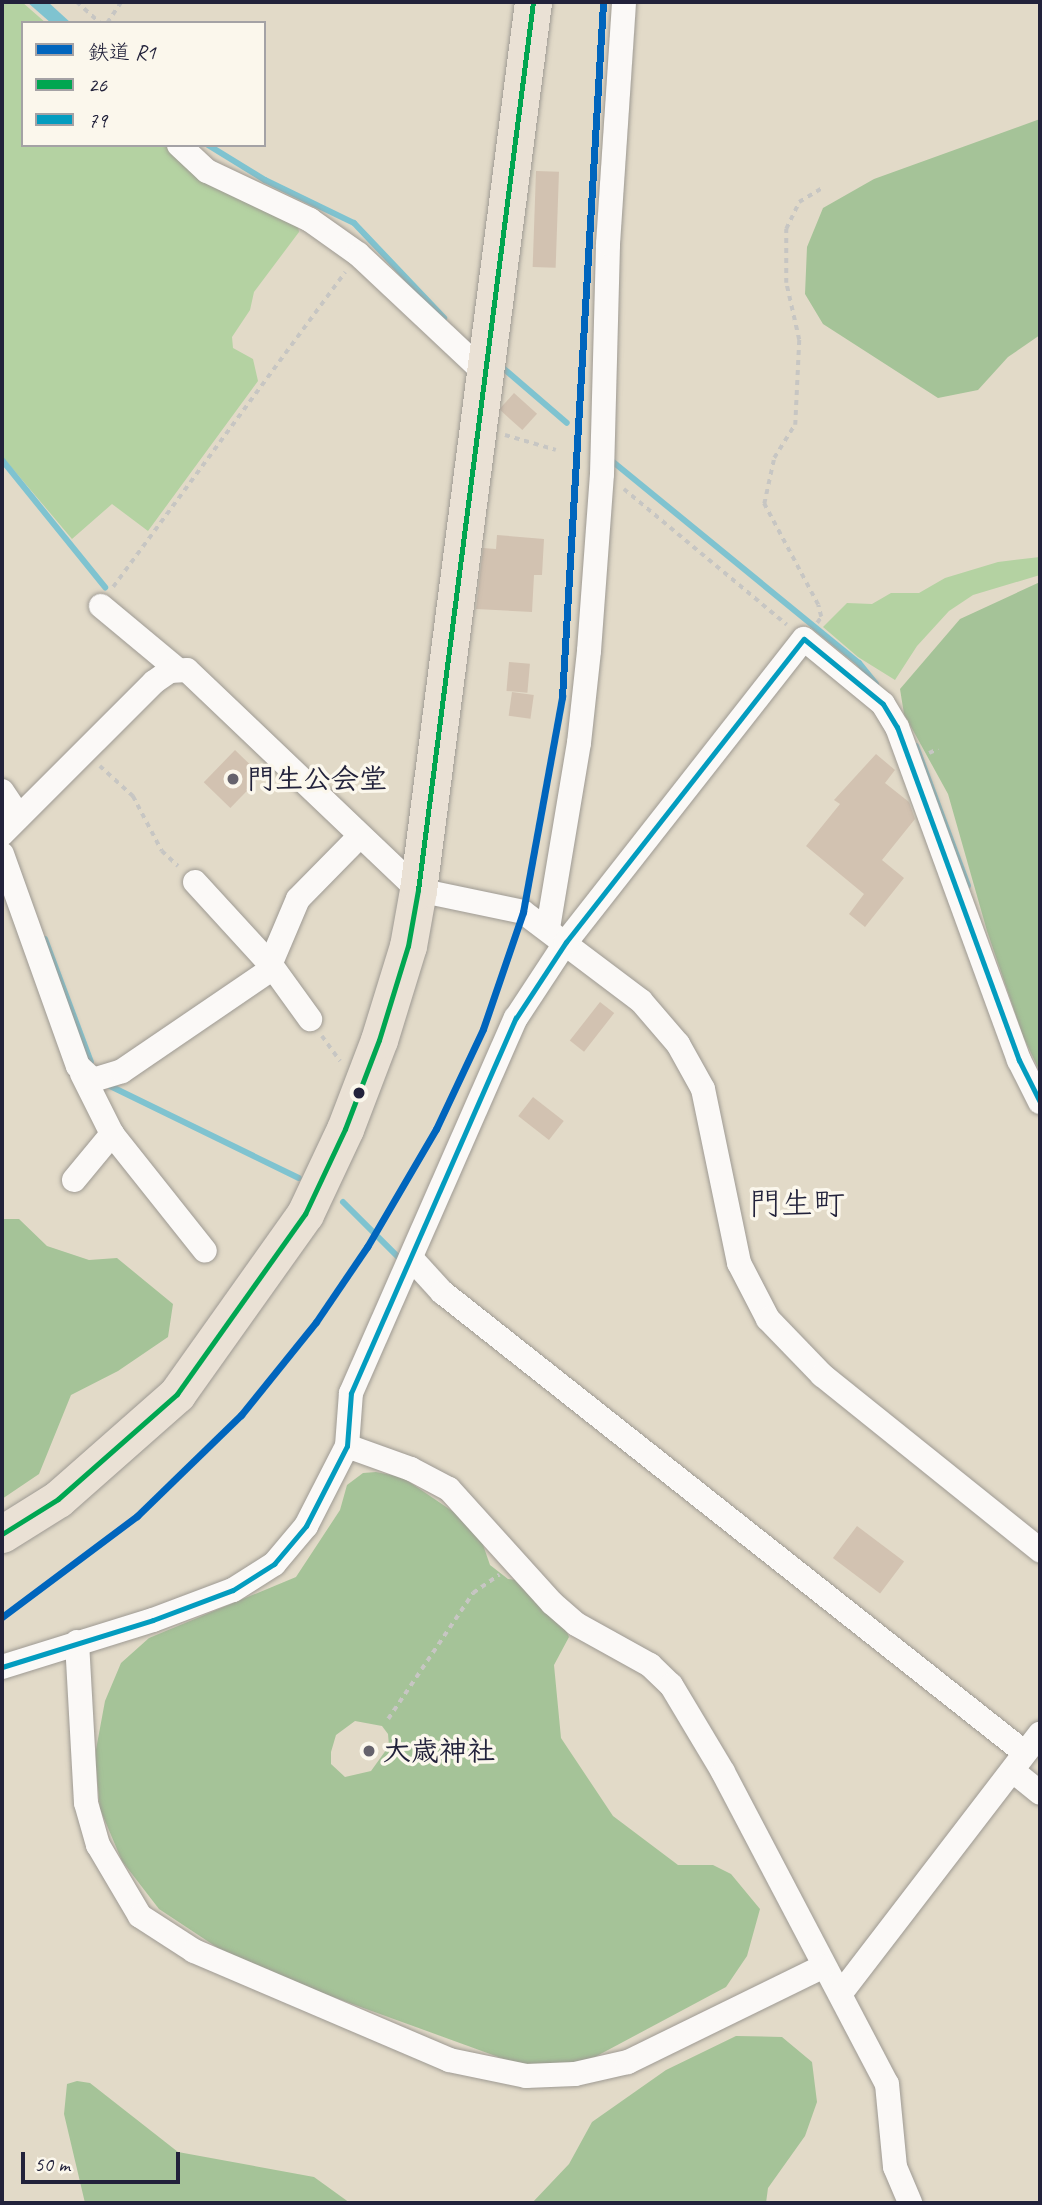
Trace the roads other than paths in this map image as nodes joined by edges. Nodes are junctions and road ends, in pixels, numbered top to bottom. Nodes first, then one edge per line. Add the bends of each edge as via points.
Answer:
1 (533, 2) edge
2 (624, 2) edge
3 (181, 147) edge
4 (486, 374) junction
5 (101, 606) road end
6 (177, 669) junction
7 (2, 790) edge
8 (8, 831) edge
9 (358, 838) junction
10 (195, 882) road end
11 (418, 890) junction
12 (557, 935) junction
13 (271, 965) junction
14 (310, 1019) road end
15 (82, 1074) junction
16 (1040, 1102) edge
17 (112, 1134) junction
18 (74, 1180) dead end
19 (205, 1251) dead end
20 (407, 1267) junction
21 (347, 1446) junction
22 (2, 1534) edge
23 (1040, 1550) edge
24 (77, 1642) junction
25 (2, 1667) edge
26 (1026, 1753) edge
27 (1040, 1793) edge
28 (822, 1967) junction
29 (841, 1993) junction
30 (910, 2203) edge

1 - 4 highway
2 - 12 street via 608,244 602,474
3 - 4 street via 207,171 310,220 358,254
4 - 11 highway
5 - 6 street
6 - 8 street via 154,682
6 - 9 street via 195,676
7 - 8 street
8 - 15 street
9 - 11 street
9 - 13 street via 298,899
10 - 13 street
11 - 12 street via 511,908
11 - 22 highway via 394,999 363,1084 323,1178 278,1257 177,1394 58,1499
12 - 16 street via 810,631 883,704 897,727 1019,1060
12 - 20 street via 503,1041
12 - 23 street via 641,1001 692,1066 710,1118 739,1263 768,1319 822,1375
13 - 14 street
13 - 15 street via 122,1071 93,1080
15 - 17 street
17 - 18 street
17 - 19 street
20 - 21 street via 351,1393
20 - 26 street
21 - 24 street via 320,1504 274,1564 233,1590
21 - 28 street via 411,1469 449,1489 576,1624 620,1646 671,1685 730,1784
24 - 25 street
24 - 28 street via 86,1803 97,1845 140,1916 194,1951 449,2060 526,2076 575,2074 628,2062
26 - 27 street
26 - 29 street
28 - 29 street
29 - 30 street via 887,2084 895,2167

